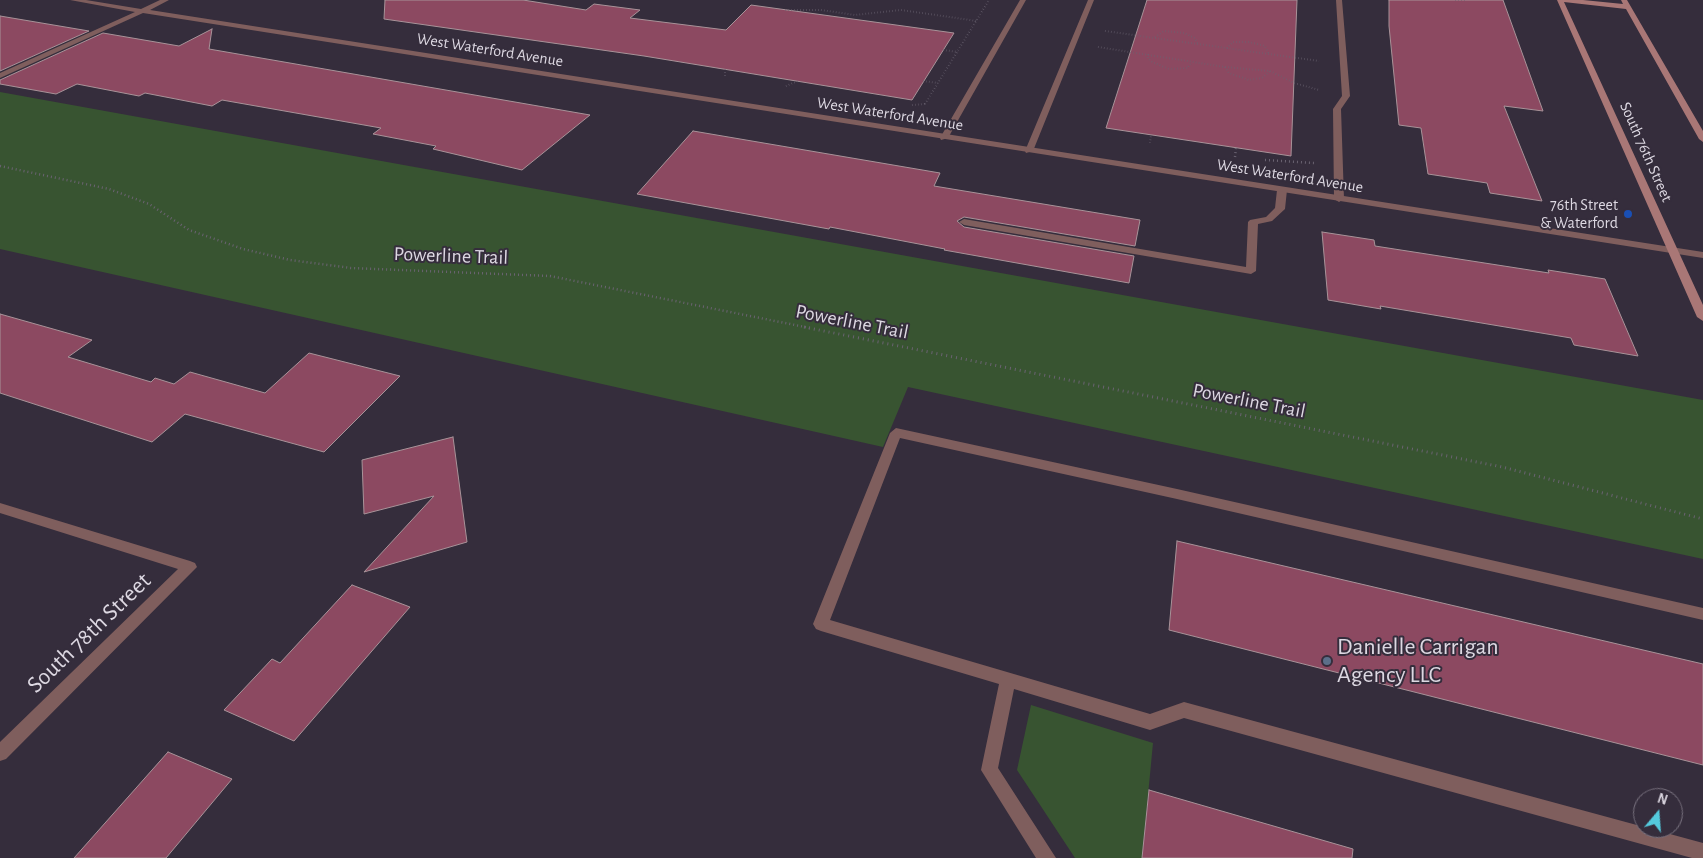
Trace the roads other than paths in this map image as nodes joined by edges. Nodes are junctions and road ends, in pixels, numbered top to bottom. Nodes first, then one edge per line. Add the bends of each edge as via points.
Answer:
1 (73, 0) edge
2 (166, 0) edge
3 (1023, 0) edge
4 (1091, 0) edge
5 (1339, 0) edge
6 (1560, 0) edge
7 (1565, 0) edge
8 (1626, 3) edge
9 (142, 11) junction
10 (0, 76) edge
11 (944, 138) junction
12 (1703, 139) edge
13 (1029, 151) junction
14 (1282, 190) junction
15 (1339, 198) junction
16 (964, 222) dead end
17 (1672, 250) junction
18 (1703, 255) edge
19 (1703, 317) edge
20 (0, 508) edge
21 (1703, 614) edge
22 (1008, 680) junction
23 (0, 753) edge
24 (1703, 852) edge
25 (1047, 858) edge

1 - 9 street, West Waterford Avenue
2 - 9 street
3 - 11 street
4 - 13 street
5 - 15 street via 1346,96 1337,110
6 - 17 main road, South 76th Street
7 - 8 main road
8 - 12 main road
9 - 10 street
9 - 11 street, West Waterford Avenue
11 - 13 street, West Waterford Avenue
13 - 14 street, West Waterford Avenue
14 - 15 street, West Waterford Avenue
14 - 16 street via 1280,209 1269,219 1253,222 1251,271
15 - 17 street, West Waterford Avenue
17 - 18 street, West Waterford Avenue
17 - 19 main road, South 76th Street
20 - 23 street, South 78th Street via 190,568
21 - 22 street via 896,433 821,624
22 - 24 street via 1150,722 1184,710
22 - 25 street via 989,770

